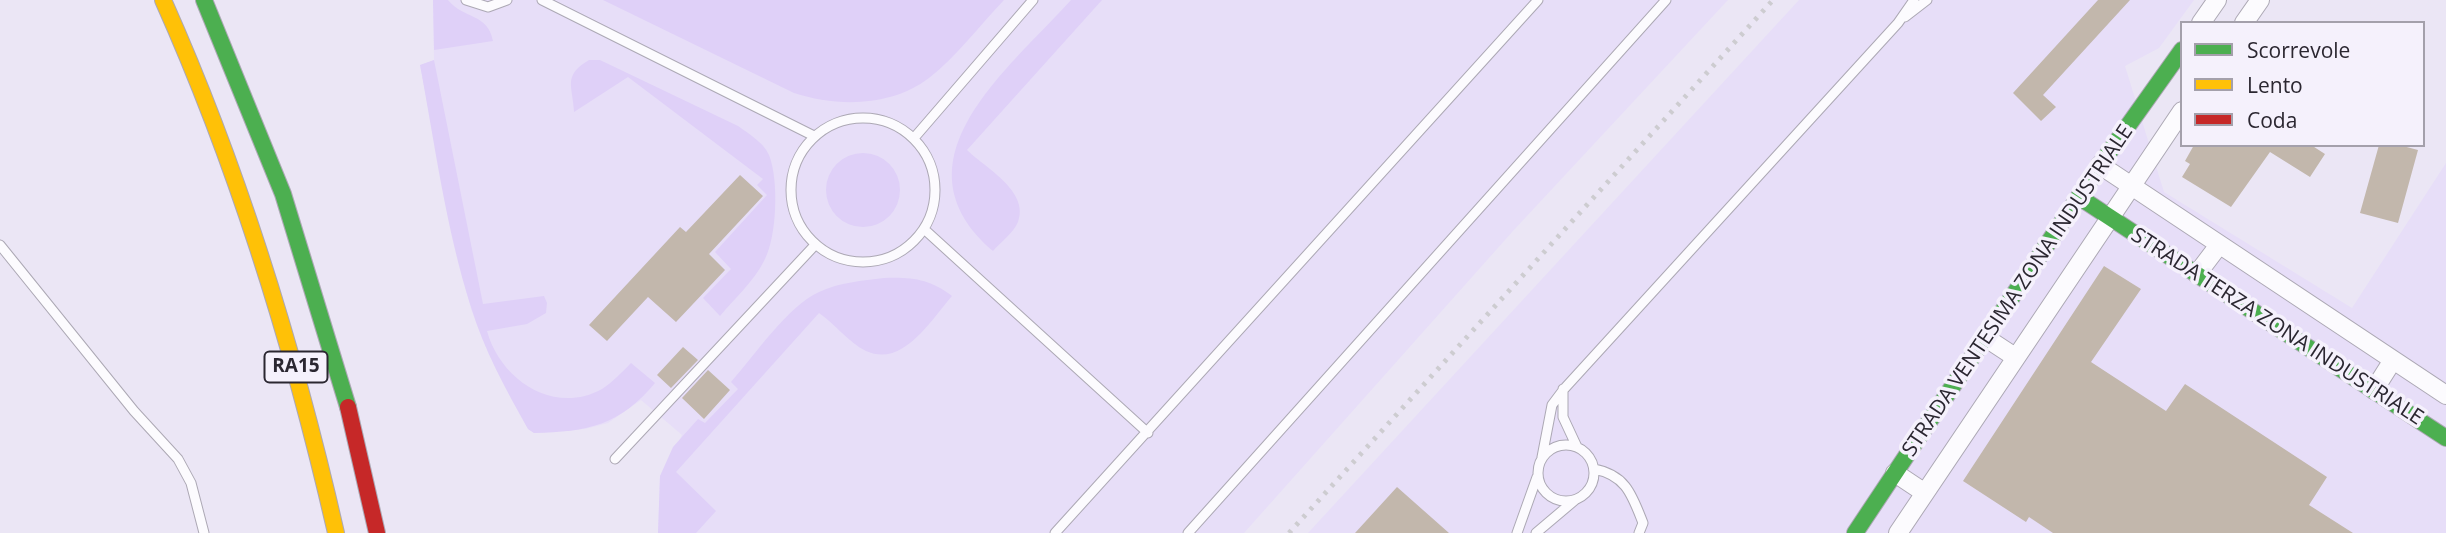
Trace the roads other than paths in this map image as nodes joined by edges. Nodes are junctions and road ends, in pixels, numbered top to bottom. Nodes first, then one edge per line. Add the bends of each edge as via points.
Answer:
1 (163, 0) edge
2 (204, 0) edge
3 (466, 0) edge
4 (507, 0) edge
5 (542, 0) edge
6 (1033, 0) edge
7 (1538, 0) edge
8 (1666, 0) edge
9 (1914, 0) edge
10 (1927, 0) edge
11 (2217, 0) edge
12 (2260, 0) edge
13 (2202, 21) edge
14 (2245, 21) edge
15 (1898, 23) junction
16 (2180, 53) edge
17 (189, 107) dead end
18 (2180, 114) edge
19 (814, 136) junction
20 (914, 138) junction
21 (2100, 165) junction
22 (2129, 185) junction
23 (2079, 197) junction
24 (246, 204) junction
25 (2108, 217) junction
26 (924, 229) junction
27 (0, 244) edge
28 (815, 245) junction
29 (2218, 245) junction
30 (2197, 274) junction
31 (1986, 338) junction
32 (2015, 357) junction
33 (2393, 360) junction
34 (1563, 389) junction
35 (2374, 390) junction
36 (2446, 395) edge
37 (1148, 433) junction
38 (2446, 438) edge
39 (1577, 447) junction
40 (1542, 457) junction
41 (615, 459) dead end
42 (1594, 469) junction
43 (1895, 473) junction
44 (1537, 476) junction
45 (1925, 493) junction
46 (1575, 500) junction
47 (204, 533) edge
48 (336, 533) edge
49 (376, 533) edge
50 (1055, 533) edge
51 (1188, 533) edge
52 (1517, 533) edge
53 (1536, 533) edge
54 (1639, 533) edge
55 (1856, 533) edge
56 (1898, 533) edge

1 - 24 main road, RA15
2 - 49 main road, RA15 via 269,156 310,278 336,363
3 - 4 lane via 488,8
5 - 19 lane
6 - 20 lane
7 - 37 lane
8 - 51 lane
9 - 15 lane
10 - 15 lane
11 - 13 street
12 - 14 street
15 - 34 lane
16 - 21 main road, STRADA VENTESIMA ZONA INDUSTRIALE
17 - 24 main road
18 - 22 street, STRADA VENTESIMA ZONA INDUSTRIALE
19 - 20 lane via 837,122 864,117 891,123
19 - 28 lane via 796,161 790,191 797,220
20 - 26 lane via 928,158 935,182 934,206
21 - 22 street, STRADA TERZA ZONA INDUSTRIALE
21 - 23 main road, STRADA VENTESIMA ZONA INDUSTRIALE
22 - 25 street, STRADA VENTESIMA ZONA INDUSTRIALE
22 - 29 street, STRADA TERZA ZONA INDUSTRIALE
23 - 25 main road, STRADA TERZA ZONA INDUSTRIALE
23 - 31 main road, STRADA VENTESIMA ZONA INDUSTRIALE
24 - 48 main road, RA15 via 298,372
25 - 30 main road, STRADA TERZA ZONA INDUSTRIALE
25 - 32 street, STRADA VENTESIMA ZONA INDUSTRIALE
26 - 28 lane via 907,248 885,259 860,263
26 - 37 lane
27 - 47 lane via 178,459 191,483
28 - 41 lane
29 - 30 street
29 - 33 street, STRADA TERZA ZONA INDUSTRIALE
30 - 35 main road, STRADA TERZA ZONA INDUSTRIALE
31 - 32 street
31 - 43 main road, STRADA VENTESIMA ZONA INDUSTRIALE
32 - 45 street, STRADA VENTESIMA ZONA INDUSTRIALE
33 - 35 street
33 - 36 street, STRADA TERZA ZONA INDUSTRIALE
34 - 39 lane via 1563,417
34 - 40 lane via 1552,405
35 - 38 main road, STRADA TERZA ZONA INDUSTRIALE
37 - 50 lane
39 - 40 lane via 1558,446
39 - 42 lane
40 - 44 lane
42 - 46 lane via 1590,488
42 - 54 lane via 1611,472 1626,486 1643,523
43 - 45 street
43 - 55 main road, STRADA VENTESIMA ZONA INDUSTRIALE
44 - 46 lane via 1546,494
44 - 52 lane
45 - 56 street, STRADA VENTESIMA ZONA INDUSTRIALE
46 - 53 lane

